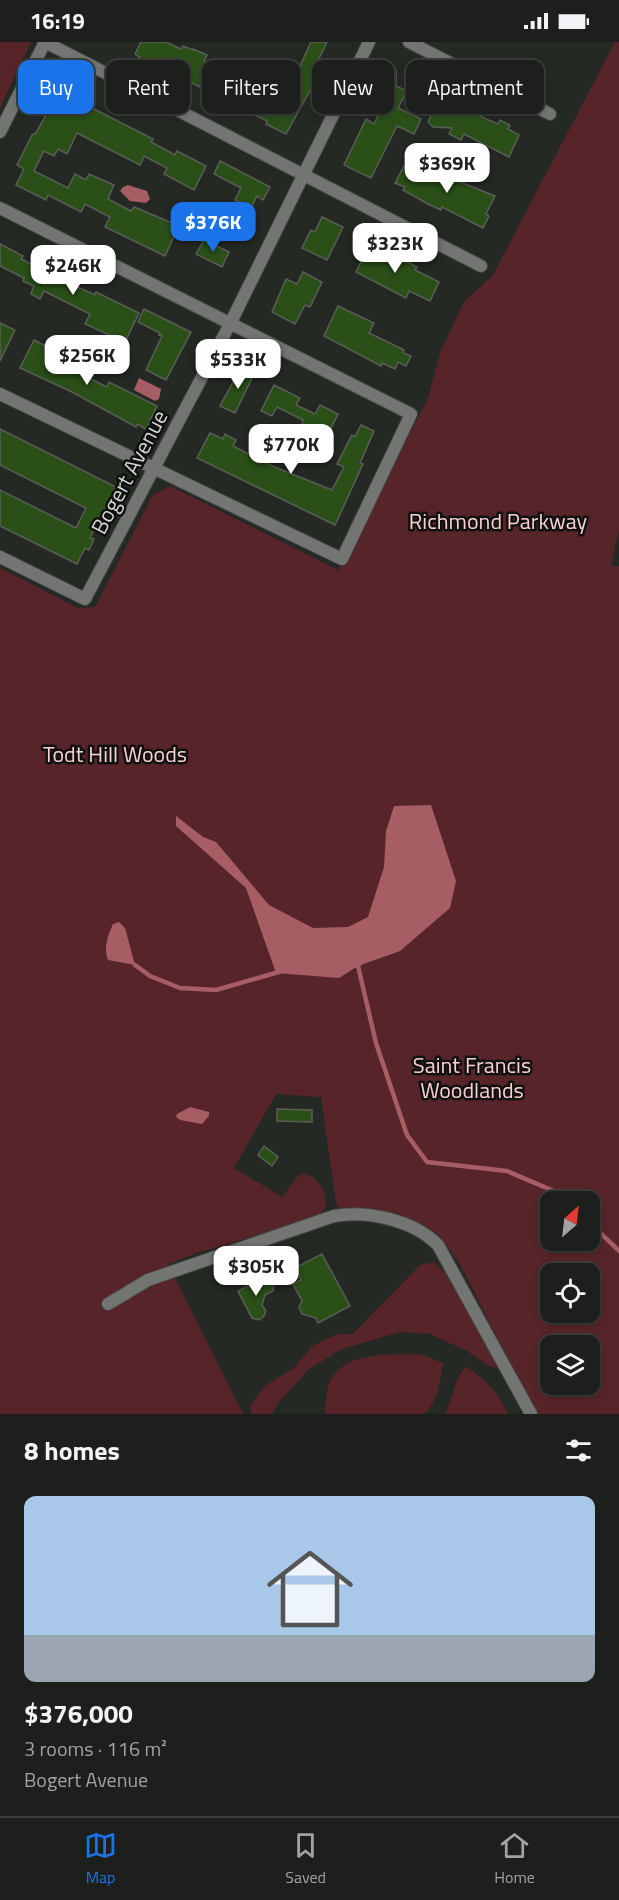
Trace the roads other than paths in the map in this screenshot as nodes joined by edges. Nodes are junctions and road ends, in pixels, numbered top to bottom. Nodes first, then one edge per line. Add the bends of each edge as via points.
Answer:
1 (45, 42) edge
2 (369, 42) edge
3 (409, 42) edge
4 (550, 114) dead end
5 (0, 132) edge
6 (303, 174) junction
7 (0, 208) edge
8 (481, 266) dead end
9 (230, 324) junction
10 (0, 394) edge
11 (155, 468) junction
12 (0, 557) edge
13 (108, 1304) dead end
14 (531, 1414) edge

1 - 5 street
1 - 6 street
2 - 6 street, Bogert Avenue
3 - 4 street
6 - 8 street
6 - 9 street, Bogert Avenue
7 - 9 street
9 - 11 street, Bogert Avenue
9 - 11 street via 411,414 342,559
10 - 11 street
11 - 12 street, Bogert Avenue via 85,599
13 - 14 street via 148,1280 333,1216 379,1217 423,1233 438,1245

